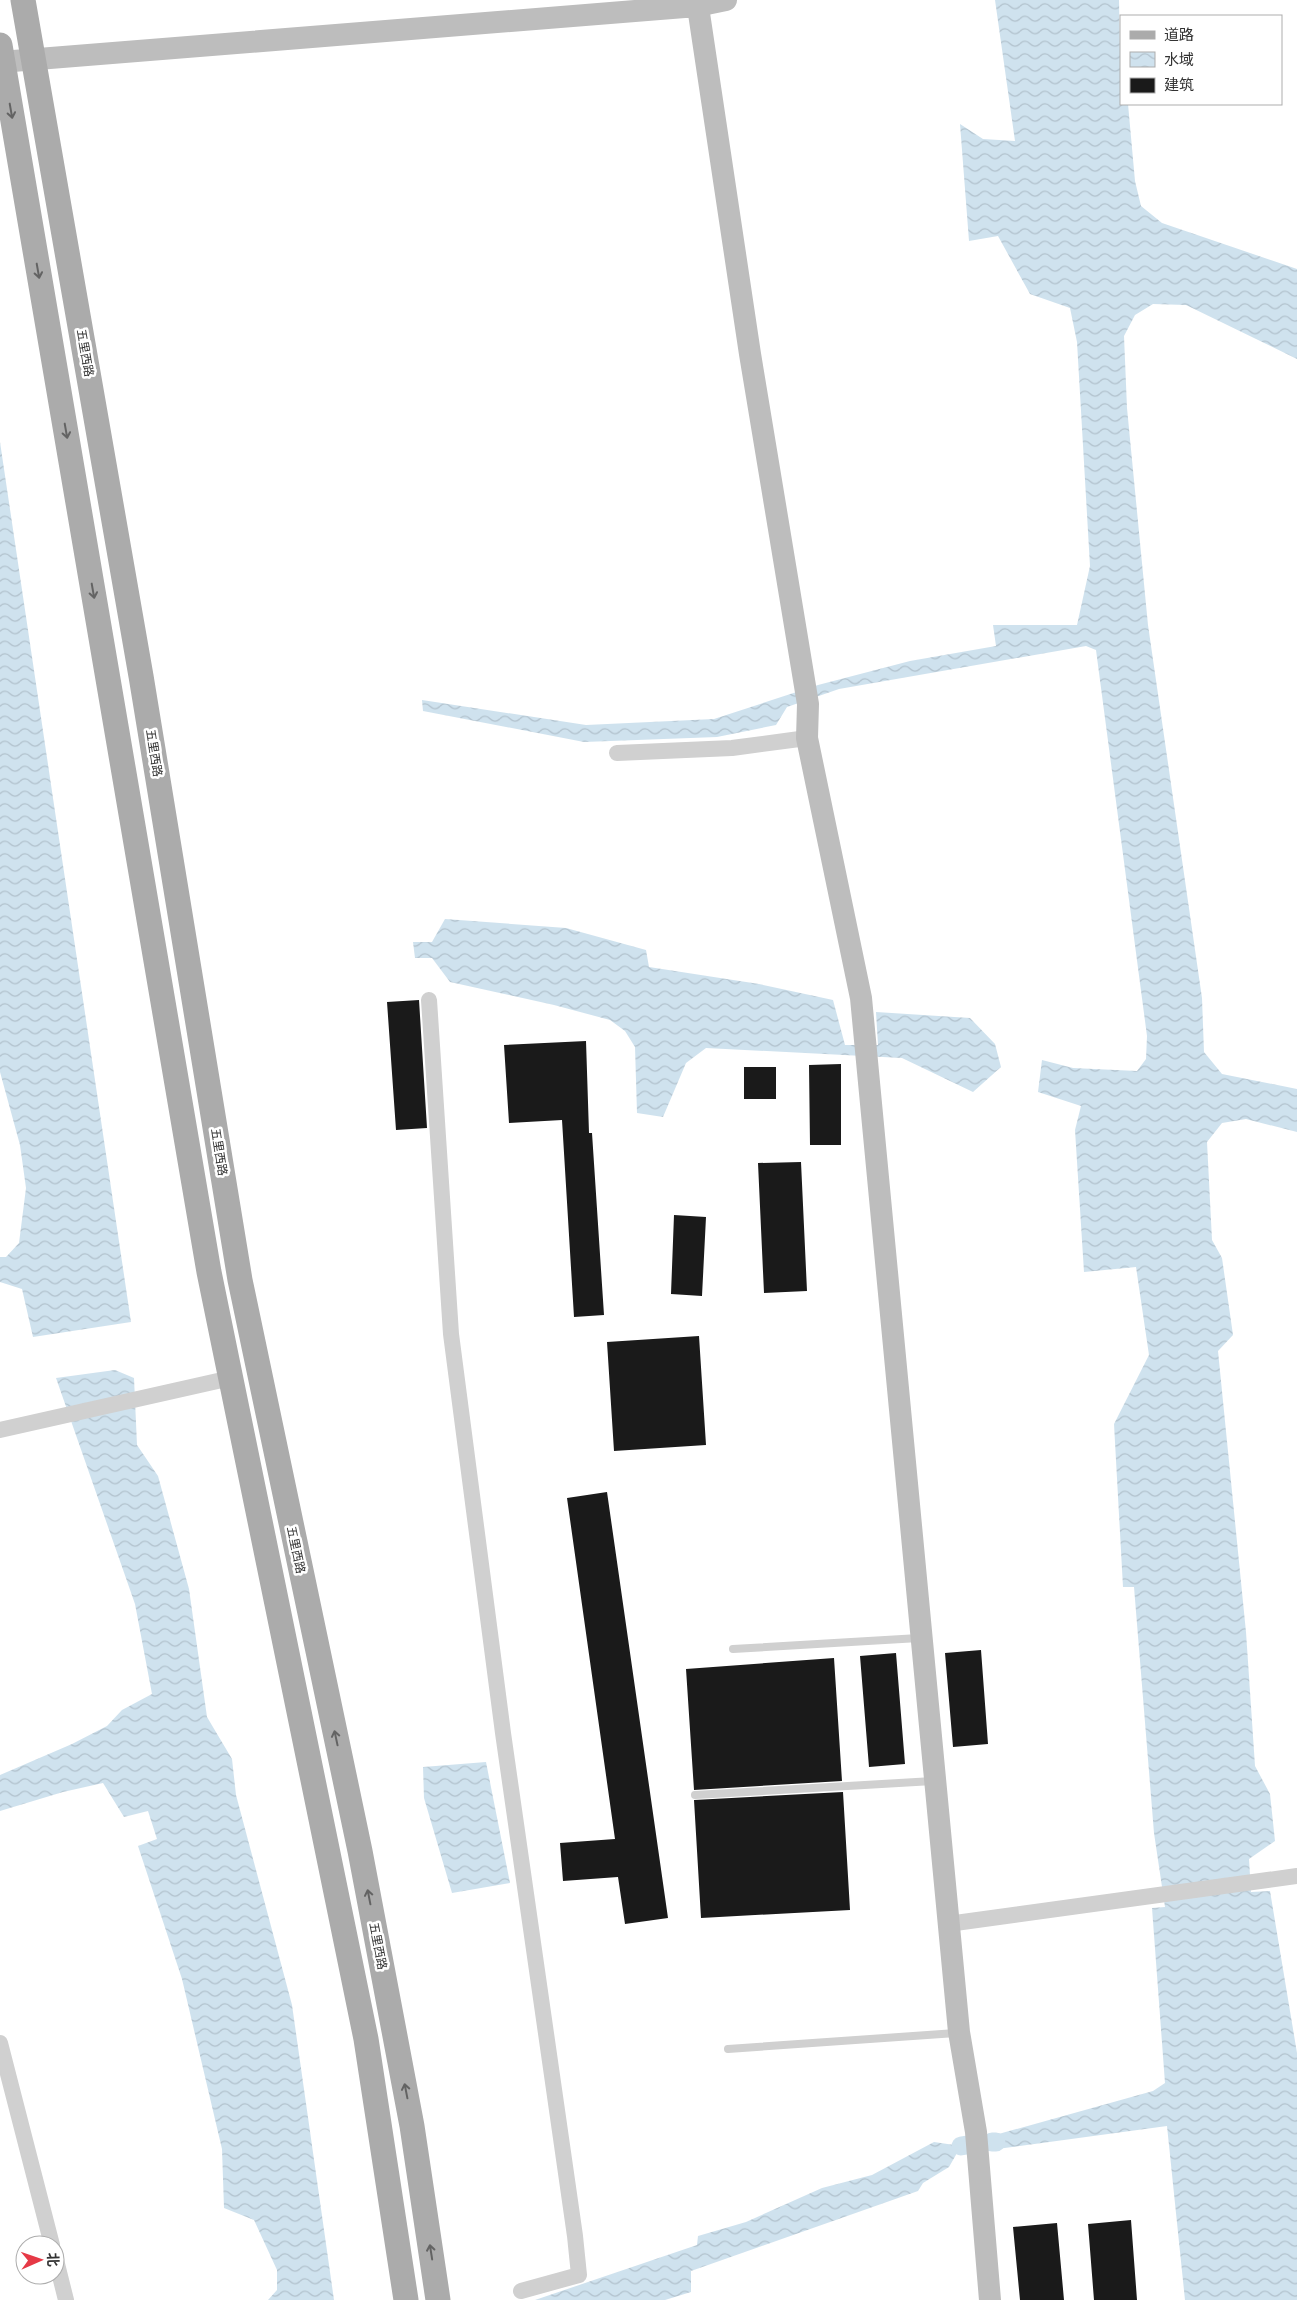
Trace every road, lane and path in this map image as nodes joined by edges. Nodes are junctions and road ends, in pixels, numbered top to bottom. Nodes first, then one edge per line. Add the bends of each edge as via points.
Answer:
1 (23, 0) edge
2 (726, 0) edge
3 (697, 3) edge
4 (1, 56) edge
5 (34, 59) junction
6 (807, 738) junction
7 (617, 753) dead end
8 (429, 1000) dead end
9 (231, 1378) junction
10 (0, 1430) edge
11 (922, 1638) junction
12 (733, 1649) dead end
13 (935, 1781) junction
14 (695, 1794) dead end
15 (1297, 1876) edge
16 (948, 1924) junction
17 (959, 2032) junction
18 (0, 2043) edge
19 (728, 2050) dead end
20 (49, 2235) edge
21 (62, 2285) edge
22 (521, 2291) dead end
23 (66, 2300) edge
24 (406, 2300) edge
25 (438, 2300) edge
26 (990, 2300) edge

1 - 5 main road, 五里西路
2 - 3 main road
3 - 5 main road
3 - 6 main road via 751,364 808,704
4 - 5 main road
4 -> 9 main road via 208,1262
25 -> 5 main road, 五里西路 via 412,2126 360,1851 240,1280 141,676
6 - 7 street via 732,748
6 - 11 main road via 861,998
8 - 22 street via 451,1334 479,1561 579,2275
9 - 10 street
9 - 24 main road via 366,2039
11 - 12 lane
11 - 13 main road
13 - 14 lane
13 - 16 main road
15 - 16 street
16 - 17 main road
17 - 19 lane
17 - 26 main road via 976,2132
18 - 20 street
21 - 23 street

